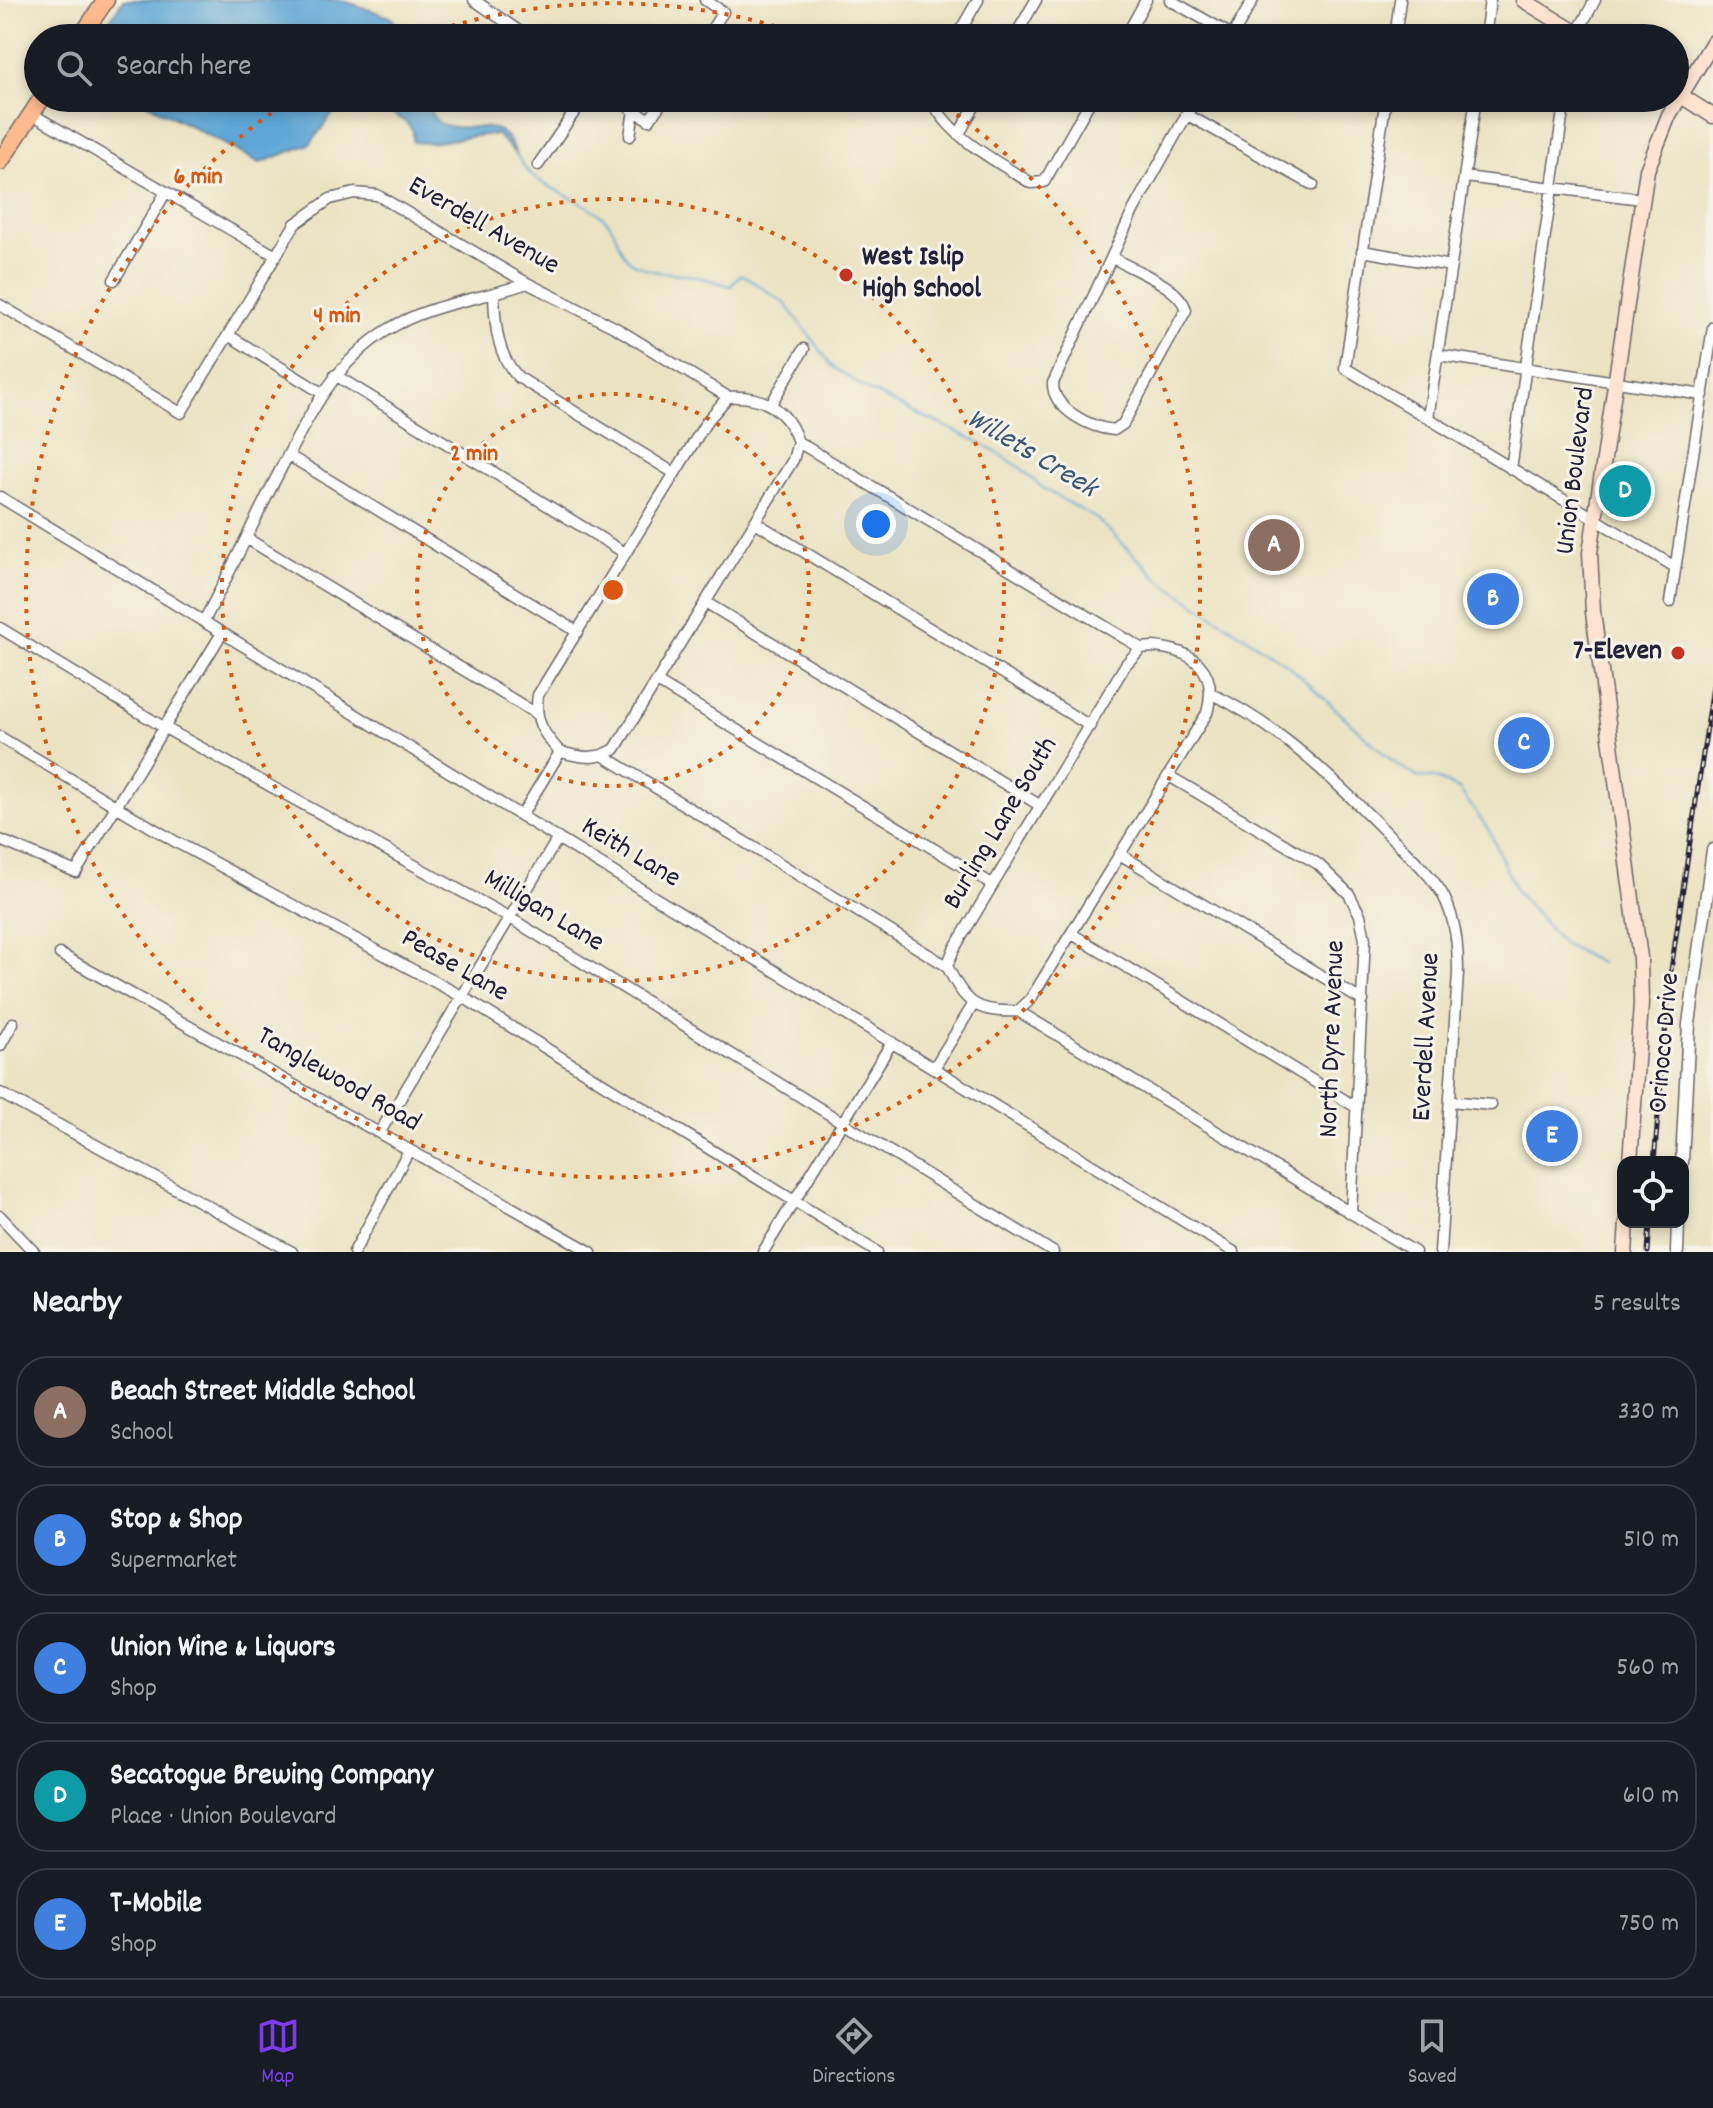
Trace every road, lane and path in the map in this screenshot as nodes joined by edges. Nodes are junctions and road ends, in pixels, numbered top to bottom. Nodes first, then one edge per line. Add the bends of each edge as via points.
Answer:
1 (106, 0) edge
2 (474, 0) edge
3 (705, 0) edge
4 (978, 0) edge
5 (1036, 0) edge
6 (1146, 0) edge
7 (1170, 0) edge
8 (1253, 0) edge
9 (1400, 0) edge
10 (1490, 0) edge
11 (1523, 0) edge
12 (1595, 0) edge
13 (90, 24) edge
14 (509, 24) edge
15 (715, 24) edge
16 (964, 24) edge
17 (1022, 24) edge
18 (1133, 24) edge
19 (1211, 24) edge
20 (1240, 24) edge
21 (1397, 24) edge
22 (1487, 24) edge
23 (1560, 24) edge
24 (1584, 24) edge
25 (1713, 42) edge
26 (1689, 78) edge
27 (1689, 101) edge
28 (574, 112) edge
29 (634, 112) edge
30 (637, 112) edge
31 (655, 112) edge
32 (937, 112) edge
33 (971, 112) edge
34 (1084, 112) edge
35 (1384, 112) edge
36 (1474, 112) edge
37 (1563, 112) edge
38 (1670, 112) edge
39 (32, 114) joint
40 (1186, 114) joint
41 (1713, 116) edge
42 (959, 134) junction
43 (630, 136) dead end
44 (5, 145) edge
45 (0, 162) edge
46 (538, 165) dead end
47 (1465, 177) junction
48 (1313, 185) dead end
49 (1552, 187) junction
50 (166, 192) junction
51 (1642, 199) junction
52 (1362, 251) junction
53 (276, 256) junction
54 (1113, 258) junction
55 (1451, 266) junction
56 (114, 280) dead end
57 (527, 283) junction
58 (494, 295) junction
59 (0, 305) edge
60 (1713, 327) edge
61 (228, 335) junction
62 (804, 349) dead end
63 (1438, 355) junction
64 (1526, 369) junction
65 (335, 375) junction
66 (1614, 382) junction
67 (322, 393) junction
68 (1703, 395) junction
69 (728, 397) junction
70 (771, 404) junction
71 (1428, 418) junction
72 (798, 442) junction
73 (288, 455) junction
74 (1511, 469) junction
75 (674, 473) junction
76 (0, 497) edge
77 (1593, 519) junction
78 (755, 522) junction
79 (246, 538) junction
80 (625, 553) junction
81 (1675, 567) junction
82 (705, 602) junction
83 (1670, 602) dead end
84 (204, 621) junction
85 (0, 628) edge
86 (578, 632) junction
87 (222, 633) junction
88 (1141, 648) junction
89 (657, 682) junction
90 (1212, 694) junction
91 (535, 713) junction
92 (1090, 726) junction
93 (165, 728) junction
94 (0, 737) edge
95 (560, 752) junction
96 (604, 756) junction
97 (1169, 776) junction
98 (1041, 806) junction
99 (116, 808) junction
100 (521, 816) junction
101 (558, 838) junction
102 (0, 840) edge
103 (1713, 850) edge
104 (1121, 855) junction
105 (992, 884) junction
106 (510, 918) junction
107 (1707, 931) edge
108 (1072, 934) junction
109 (60, 954) dead end
110 (947, 966) junction
111 (461, 996) junction
112 (1363, 1001) junction
113 (973, 1005) junction
114 (1018, 1011) junction
115 (13, 1023) dead end
116 (892, 1042) junction
117 (0, 1046) edge
118 (934, 1068) junction
119 (0, 1093) edge
120 (1450, 1101) junction
121 (1491, 1105) dead end
122 (1356, 1107) junction
123 (843, 1121) junction
124 (380, 1132) junction
125 (409, 1150) junction
126 (1630, 1156) edge
127 (1682, 1156) edge
128 (794, 1201) junction
129 (1351, 1213) junction
130 (0, 1216) edge
131 (1627, 1228) edge
132 (1678, 1228) edge
133 (1228, 1250) edge
134 (34, 1252) edge
135 (292, 1252) edge
136 (354, 1252) edge
137 (591, 1252) edge
138 (763, 1252) edge
139 (877, 1252) edge
140 (1053, 1252) edge
141 (1415, 1252) edge
142 (1440, 1252) edge
143 (1625, 1252) edge
144 (1677, 1252) edge

1 - 13 main road
2 - 14 street
3 - 15 street via 723,12
4 - 16 street
5 - 17 street
6 - 18 street
7 - 19 street
8 - 20 street
9 - 21 street
10 - 22 street
11 - 23 main road
12 - 24 street
25 - 26 main road, Union Boulevard
27 - 41 main road
28 - 46 street
29 - 43 street
30 - 31 street via 649,120
32 - 42 street
33 - 42 street
34 - 42 street via 1044,182 1031,183
35 - 52 street
36 - 47 street
37 - 49 street
38 - 51 main road, Union Boulevard
39 - 44 main road
39 - 50 street
40 - 48 street
40 - 54 street
44 - 45 main road
47 - 49 street
47 - 55 street
49 - 51 street
49 - 64 street
50 - 53 street
50 - 56 street
51 - 66 main road, Union Boulevard
52 - 55 street
52 - 71 street via 1345,368
53 - 57 street, Everdell Avenue via 295,224 314,208 354,193 377,195
53 - 61 street, Everdell Avenue
54 - 54 street via 1184,300 1186,310 1123,424 1114,430 1061,406 1053,394 1053,383
55 - 63 street
57 - 58 street
57 - 69 street, Everdell Avenue via 616,328
58 - 65 street via 409,318 370,342
58 - 75 street via 499,344 505,363 518,377
59 - 61 street, Everdell Avenue via 181,413
60 - 68 street
61 - 67 street
62 - 70 street
63 - 64 street
63 - 71 street
64 - 66 street
64 - 74 street
65 - 67 street
65 - 80 street
66 - 68 street
66 - 77 main road, Union Boulevard
67 - 73 street
68 - 81 street
69 - 70 street, Everdell Avenue
69 - 75 street
70 - 72 street via 784,415
71 - 74 street
72 - 78 street via 793,460
72 - 88 street
73 - 79 street
73 - 86 street
74 - 77 street
75 - 80 street
76 - 84 street, Keith Lane
77 - 81 street
77 - 126 main road, Union Boulevard via 1593,612 1640,958
78 - 82 street
78 - 92 street
79 - 84 street
79 - 91 street
80 - 86 street
81 - 83 street
82 - 89 street
82 - 98 street
84 - 87 street, Keith Lane
85 - 93 street, Milligan Lane
86 - 91 street via 538,695
87 - 93 street
87 - 100 street, Keith Lane
88 - 90 street via 1190,654
88 - 92 street, Burling Lane South
89 - 96 street via 624,736
89 - 105 street
90 - 97 street via 1207,713
90 - 120 street, Everdell Avenue via 1284,736 1328,773 1441,892 1456,929 1458,951
91 - 95 street
92 - 98 street, Burling Lane South
93 - 99 street
93 - 106 street, Milligan Lane
94 - 99 street, Pease Lane
95 - 96 street
95 - 100 street
96 - 110 street
97 - 104 street
97 - 112 street, North Dyre Avenue via 1336,877 1360,915 1365,939
98 - 105 street, Burling Lane South
99 - 102 street via 76,872
99 - 111 street, Pease Lane
100 - 101 street, Keith Lane
101 - 106 street
101 - 116 street, Keith Lane
103 - 107 street, Orinoco Drive
104 - 108 street
104 - 112 street
105 - 110 street, Burling Lane South
106 - 111 street
106 - 123 street, Milligan Lane
107 - 127 street, Orinoco Drive via 1689,1024
108 - 114 street
108 - 122 street
109 - 124 street, Tanglewood Road
110 - 113 street
111 - 124 street
111 - 128 street, Pease Lane
112 - 122 street, North Dyre Avenue
113 - 114 street
113 - 118 street
114 - 129 street
115 - 117 street
116 - 118 street, Keith Lane
116 - 123 street
118 - 133 street, Keith Lane
119 - 135 street
120 - 121 street
120 - 142 street, Everdell Avenue
122 - 129 street, North Dyre Avenue
123 - 128 street
123 - 140 street, Milligan Lane
124 - 125 street, Tanglewood Road
125 - 136 street
125 - 137 street, Tanglewood Road
128 - 138 street
128 - 139 street, Pease Lane
129 - 141 street
130 - 134 street
131 - 143 main road
132 - 144 street

